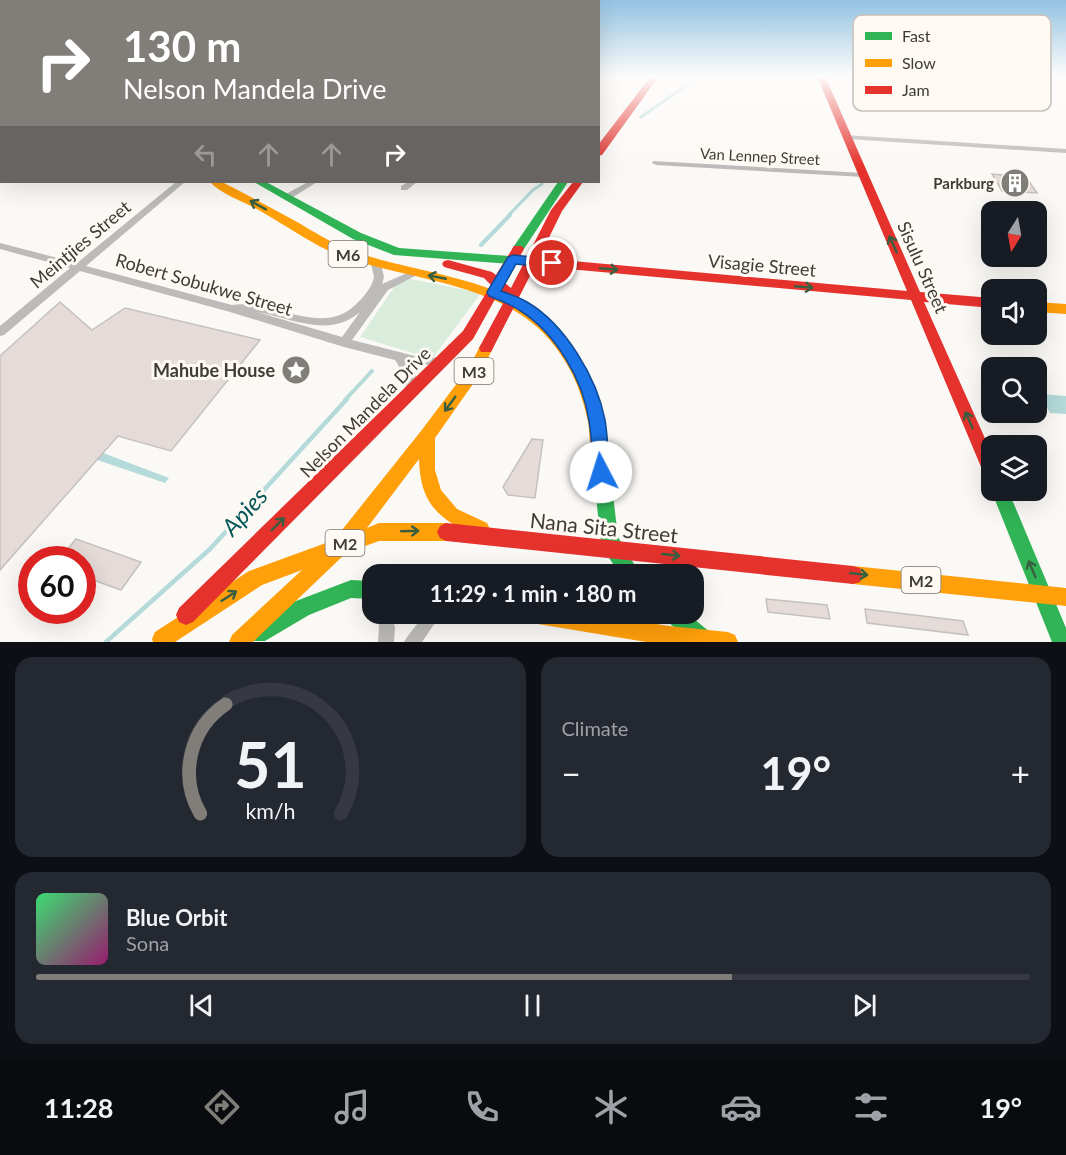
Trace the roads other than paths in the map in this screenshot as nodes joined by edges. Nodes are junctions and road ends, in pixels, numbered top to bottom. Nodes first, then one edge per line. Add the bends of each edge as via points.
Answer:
1 (620, 106) edge
2 (633, 106) edge
3 (834, 106) edge
4 (600, 132) edge
5 (848, 137) junction
6 (600, 150) edge
7 (1066, 151) edge
8 (656, 164) dead end
9 (862, 175) junction
10 (180, 183) edge
11 (218, 183) edge
12 (261, 183) edge
13 (311, 183) edge
14 (412, 183) edge
15 (562, 183) edge
16 (577, 183) edge
17 (404, 188) dead end
18 (287, 197) junction
19 (0, 246) edge
20 (409, 254) junction
21 (513, 260) junction
22 (530, 261) junction
23 (376, 264) junction
24 (78, 267) junction
25 (414, 273) junction
26 (497, 287) junction
27 (916, 297) junction
28 (511, 299) junction
29 (981, 302) edge
30 (230, 308) junction
31 (1047, 308) edge
32 (1066, 309) edge
33 (0, 332) edge
34 (344, 343) junction
35 (399, 357) junction
36 (442, 361) junction
37 (411, 392) junction
38 (427, 436) junction
39 (981, 448) edge
40 (1004, 501) edge
41 (344, 543) junction
42 (551, 543) junction
43 (613, 549) junction
44 (624, 564) edge
45 (351, 589) junction
46 (362, 590) edge
47 (1042, 594) junction
48 (362, 596) edge
49 (1066, 597) edge
50 (386, 624) edge
51 (427, 624) edge
52 (604, 624) edge
53 (686, 624) edge
54 (704, 639) junction
55 (160, 640) edge
56 (239, 642) edge
57 (244, 642) edge
58 (386, 642) edge
59 (412, 642) edge
60 (728, 642) edge
61 (1062, 642) edge

1 - 4 main road
2 - 6 main road
3 - 5 main road, Sisulu Street
5 - 7 street
5 - 9 main road, Sisulu Street
8 - 9 street, Van Lennep Street
27 -> 9 main road, Sisulu Street
10 - 24 street, Meintjies Street
23 -> 11 main road, M6 via 340,251
12 - 18 main road, M6
13 - 18 street
14 - 17 street
15 - 21 main road, Nelson Mandela Drive / M3
16 - 22 main road, M3 via 557,210
18 - 20 main road, M6 via 357,236
19 - 24 street, Robert Sobukwe Street
20 - 21 main road, M6
20 - 26 main road via 487,273
21 - 22 main road, M6
21 - 26 main road, Nelson Mandela Drive / M3
22 -> 27 main road, Visagie Street
22 - 28 main road, M3
23 - 25 main road, M6
23 - 30 street via 379,277 370,295 352,315 335,323 249,307
24 - 30 street, Robert Sobukwe Street
24 - 33 street, Meintjies Street
26 -> 25 main road, M6
25 - 34 street via 384,287
26 - 28 main road, M6
26 - 36 main road, Nelson Mandela Drive / M3 via 468,335
27 - 29 main road, Visagie Street
39 -> 27 main road, Sisulu Street
28 -> 38 main road, M3 via 475,370
28 - 43 main road, M6 via 549,327 578,367 588,390 597,420 607,529
30 - 34 street, Robert Sobukwe Street
31 - 32 main road
34 - 35 street, Robert Sobukwe Street
35 - 36 street, Robert Sobukwe Street
35 - 37 street via 412,378
36 - 37 main road, Nelson Mandela Drive / M3
55 -> 37 main road, Nelson Mandela Drive / M3
38 - 41 main road, M3
38 - 42 main road via 424,462 428,486 449,516 485,530
47 -> 40 main road
41 -> 42 main road, Nana Sita Street / M2 via 379,532 430,530
55 -> 41 main road, Nana Sita Street / M2 via 256,578
41 - 56 main road, M3
42 - 43 main road, Nana Sita Street / M2
43 - 44 main road, M6
43 -> 47 main road, Nana Sita Street / M2
45 - 46 main road
45 - 48 street
45 - 57 main road via 303,608
47 - 49 main road, Nana Sita Street / M2
47 - 61 main road
50 - 58 street
51 - 59 street
52 - 54 main road
53 - 54 main road
54 - 60 main road

